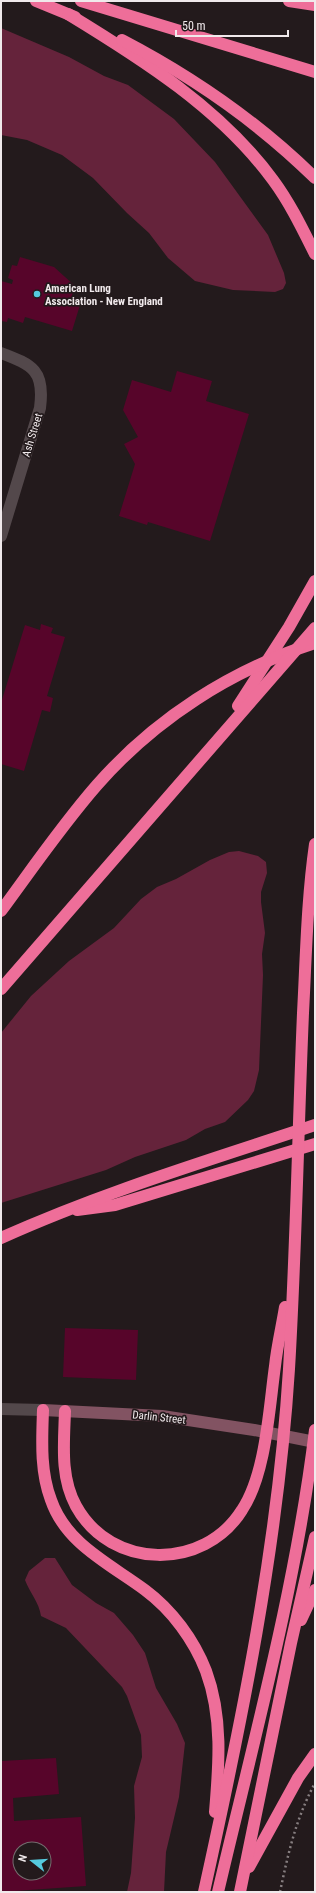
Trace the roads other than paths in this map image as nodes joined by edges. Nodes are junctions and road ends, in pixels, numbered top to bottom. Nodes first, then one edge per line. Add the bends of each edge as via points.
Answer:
1 (36, 1) edge
2 (81, 1) edge
3 (289, 1) edge
4 (315, 5) edge
5 (68, 14) junction
6 (315, 72) edge
7 (315, 178) edge
8 (315, 254) edge
9 (1, 353) edge
10 (1, 536) edge
11 (315, 581) edge
12 (315, 628) edge
13 (315, 643) edge
14 (223, 734) junction
15 (315, 844) edge
16 (1, 911) edge
17 (1, 989) edge
18 (315, 1125) edge
19 (315, 1144) edge
20 (66, 1211) junction
21 (1, 1238) edge
22 (294, 1257) junction
23 (1, 1409) edge
24 (43, 1410) junction
25 (65, 1411) junction
26 (315, 1430) edge
27 (315, 1442) edge
28 (315, 1537) edge
29 (315, 1590) edge
30 (291, 1643) junction
31 (315, 1754) edge
32 (211, 1860) junction
33 (243, 1878) junction
34 (204, 1892) edge
35 (218, 1892) edge
36 (240, 1892) edge

1 - 5 highway
2 - 6 highway
3 - 4 highway
5 - 7 highway via 139,49 210,91 273,139
5 - 8 highway via 162,75 228,129 275,183
9 - 10 street, Ash Street via 30,366 40,379 42,389 40,408
11 - 14 highway
12 - 14 highway
13 - 16 highway via 278,656 234,677 158,726 128,752 95,787
14 - 17 highway
15 - 22 highway via 309,906
18 - 20 highway via 164,1175
19 - 20 highway via 116,1205 92,1210
20 - 21 highway
22 - 25 highway via 275,1362 269,1414 255,1483 236,1520 223,1533 184,1553 162,1556 122,1548 104,1537 88,1523 69,1490 64,1471
22 - 32 highway via 281,1456 256,1634
23 - 24 street, Darlin Street
24 - 25 main road, Darlin Street
24 - 32 highway via 44,1472 50,1500 57,1515 80,1544 145,1590 167,1610 188,1636 206,1670 213,1695 219,1739
25 - 27 main road, Darlin Street via 162,1416
26 - 35 highway via 291,1578
28 - 30 highway
29 - 30 highway
30 - 33 highway
31 - 33 highway via 298,1778
32 - 34 highway
33 - 36 highway

